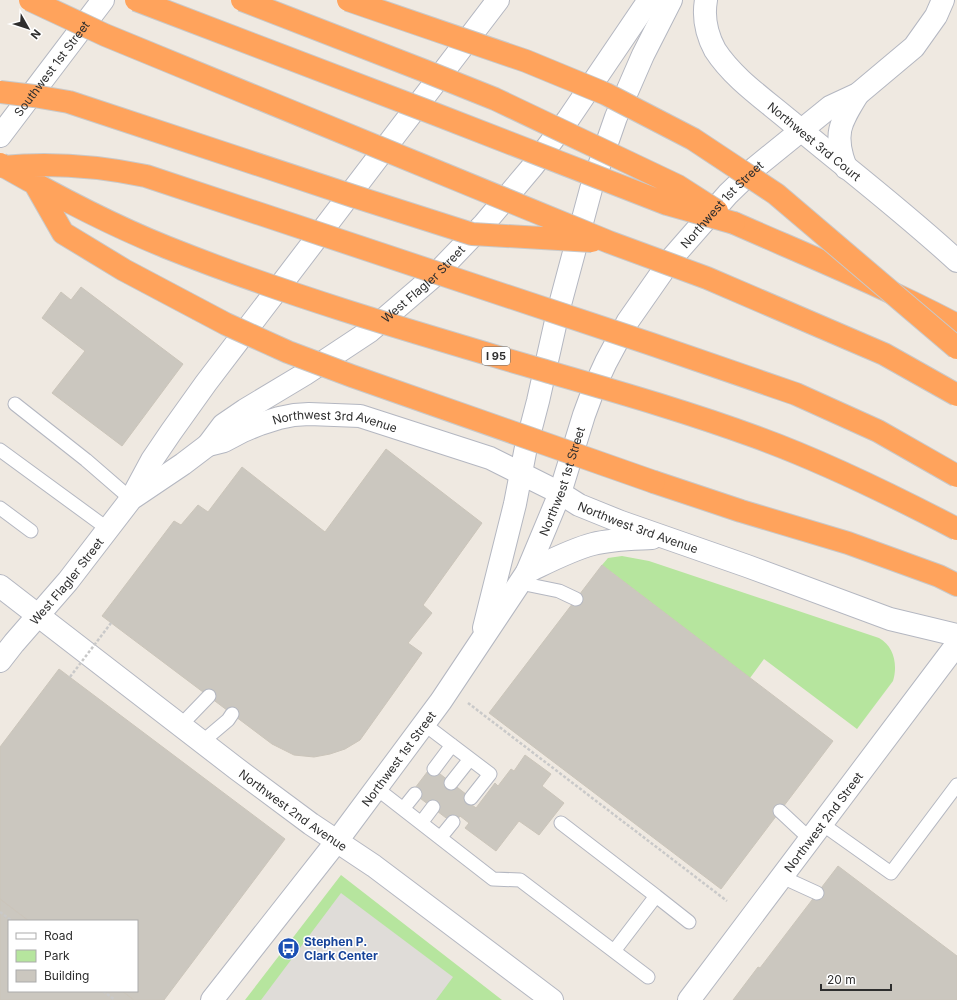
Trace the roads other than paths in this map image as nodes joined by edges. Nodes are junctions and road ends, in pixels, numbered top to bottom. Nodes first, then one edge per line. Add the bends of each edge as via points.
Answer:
1 (30, 0) edge
2 (103, 0) edge
3 (136, 0) edge
4 (242, 0) edge
5 (348, 0) edge
6 (498, 0) edge
7 (649, 0) edge
8 (671, 0) edge
9 (706, 0) edge
10 (943, 0) edge
11 (0, 92) edge
12 (858, 94) junction
13 (802, 131) junction
14 (0, 136) edge
15 (0, 164) edge
16 (0, 168) edge
17 (846, 168) junction
18 (35, 184) junction
19 (734, 223) junction
20 (609, 242) junction
21 (957, 261) edge
22 (957, 325) edge
23 (957, 348) edge
24 (957, 395) edge
25 (15, 404) dead end
26 (208, 445) junction
27 (0, 450) edge
28 (521, 473) junction
29 (957, 476) edge
30 (560, 493) junction
31 (131, 499) junction
32 (0, 508) edge
33 (108, 529) junction
34 (957, 529) edge
35 (31, 532) dead end
36 (665, 538) junction
37 (524, 577) junction
38 (957, 585) edge
39 (0, 586) edge
40 (576, 599) dead end
41 (38, 616) junction
42 (957, 635) edge
43 (481, 640) junction
44 (957, 644) edge
45 (0, 661) edge
46 (209, 696) dead end
47 (232, 714) dead end
48 (424, 724) junction
49 (181, 725) junction
50 (202, 742) junction
51 (452, 745) junction
52 (470, 759) junction
53 (434, 769) dead end
54 (452, 783) dead end
55 (957, 785) edge
56 (376, 788) junction
57 (415, 794) dead end
58 (471, 798) dead end
59 (433, 807) dead end
60 (403, 809) junction
61 (780, 811) dead end
62 (453, 822) dead end
63 (420, 823) junction
64 (561, 823) dead end
65 (816, 832) junction
66 (440, 838) junction
67 (337, 840) junction
68 (782, 877) junction
69 (817, 893) dead end
70 (656, 896) junction
71 (689, 922) dead end
72 (614, 951) junction
73 (648, 977) dead end
74 (212, 1000) edge
75 (552, 1000) edge
76 (689, 1000) edge

1 - 20 highway, bridge via 105,35
2 - 14 main road, Southwest 1st Street
3 - 19 highway, bridge via 667,204
4 - 19 highway, bridge via 494,99 678,186
5 - 23 highway, bridge via 526,61 606,94 693,139 776,194
6 - 31 main road, West Flagler Street via 210,377 156,454
7 - 26 main road, West Flagler Street via 545,151 459,250 370,331 245,410 224,425
8 - 28 main road via 643,54 599,164 558,312
9 - 13 main road, Northwest 3rd Court via 706,26 715,50 744,82
10 - 12 main road, Northwest 1st Street via 936,16 914,47
11 - 20 highway, bridge via 69,102 472,234
12 - 13 main road, Northwest 1st Street via 830,107
12 - 17 main road via 843,118 839,131 841,154
13 - 17 main road, Northwest 3rd Court
13 - 30 main road, Northwest 1st Street via 756,167 728,194 672,258 635,309 594,388
15 - 18 highway, I 95, bridge
16 - 29 highway, bridge via 63,165 119,171 153,179 796,394 878,431
17 - 21 main road, Northwest 3rd Court
18 - 34 highway, I 95, bridge via 165,247 240,275 370,319 688,413 757,437 813,459
18 - 38 highway, bridge via 63,233 124,270 226,324 288,352 654,482 848,543
19 - 22 highway via 874,284
20 - 24 highway, bridge via 707,278 884,354
25 - 31 lane
26 - 28 main road, Northwest 3rd Avenue via 224,441 266,422 294,415 360,416 490,458
26 - 31 main road, West Flagler Street
27 - 33 lane
28 - 30 main road, Northwest 3rd Avenue
28 - 43 main road
30 - 36 main road, Northwest 3rd Avenue via 586,508
30 - 37 main road, Northwest 1st Street
31 - 33 main road, West Flagler Street
32 - 35 lane
33 - 41 main road, West Flagler Street
36 - 37 main road via 621,539 592,544 564,555
36 - 42 main road, Northwest 3rd Avenue via 890,619
37 - 40 lane
37 - 43 main road, Northwest 1st Street
39 - 41 main road, Northwest 2nd Avenue
41 - 45 main road, West Flagler Street
41 - 49 main road, Northwest 2nd Avenue
43 - 48 main road, Northwest 1st Street
44 - 65 main road, Northwest 2nd Street
46 - 49 lane
47 - 50 lane
48 - 51 lane
48 - 56 main road, Northwest 1st Street
49 - 50 main road, Northwest 2nd Avenue
50 - 67 main road, Northwest 2nd Avenue via 311,824
51 - 52 lane
51 - 53 lane
52 - 54 lane
52 - 58 lane via 490,774
55 - 65 lane via 891,873
56 - 60 lane
56 - 67 main road, Northwest 1st Street
57 - 60 lane
59 - 63 lane
60 - 63 lane
61 - 65 lane
62 - 66 lane
63 - 66 lane
64 - 70 lane
65 - 68 main road, Northwest 2nd Street
66 - 72 lane via 493,879 520,880
67 - 74 main road, Northwest 1st Street
67 - 75 main road, Northwest 2nd Avenue
68 - 69 lane
68 - 76 main road, Northwest 2nd Street
70 - 71 lane
70 - 72 lane
72 - 73 lane

